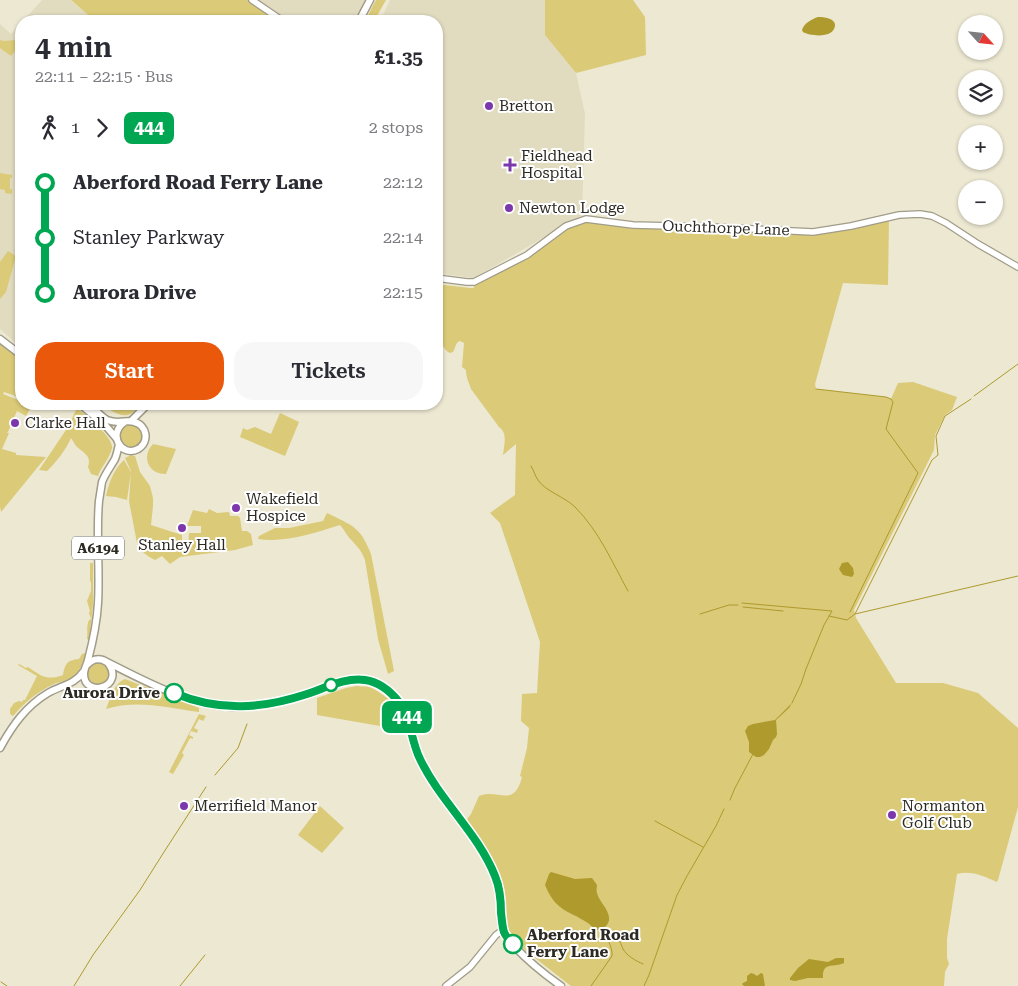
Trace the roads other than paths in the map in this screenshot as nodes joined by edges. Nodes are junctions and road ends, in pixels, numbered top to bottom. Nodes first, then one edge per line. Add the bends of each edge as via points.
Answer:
1 (252, 0) edge
2 (370, 0) edge
3 (274, 15) edge
4 (362, 15) edge
5 (1018, 267) edge
6 (443, 279) edge
7 (0, 338) edge
8 (15, 350) edge
9 (87, 410) edge
10 (96, 410) edge
11 (143, 410) joint
12 (128, 422) junction
13 (142, 427) junction
14 (118, 442) junction
15 (130, 450) junction
16 (114, 460) junction
17 (94, 638) junction
18 (106, 661) junction
19 (85, 668) junction
20 (133, 674) junction
21 (112, 679) junction
22 (68, 685) junction
23 (89, 685) junction
24 (0, 748) edge
25 (503, 930) junction
26 (446, 986) edge
27 (561, 986) edge

1 - 3 street
2 - 4 main road
5 - 6 street, Ouchthorpe Lane via 946,223 920,214 899,215 814,232 633,225 586,219 566,226 527,255 474,282
7 - 8 main road
9 - 14 main road
10 - 12 main road via 105,418
11 - 12 main road, A6194
11 - 13 main road
12 - 13 main road
12 - 14 main road, A6194 via 117,431
13 - 15 main road via 146,435 143,444
14 - 15 main road
14 - 16 main road, A6194
15 - 16 main road
16 - 17 main road, A6194 via 102,483 99,500 98,604
17 - 18 main road, A6194 via 97,653
17 - 19 main road, A6194
18 - 19 main road via 93,660
18 - 20 main road
18 - 21 main road, A6194 via 113,672
19 - 22 main road via 78,679
19 - 23 main road via 84,678
20 - 21 main road
20 - 25 main road via 186,698 233,707 274,703 355,680 367,680 386,689 405,711 419,758 432,782 492,868 500,892
21 - 23 main road via 104,687
22 - 23 main road
22 - 24 main road via 48,693 27,709
25 - 26 street via 470,966
25 - 27 main road via 527,960

